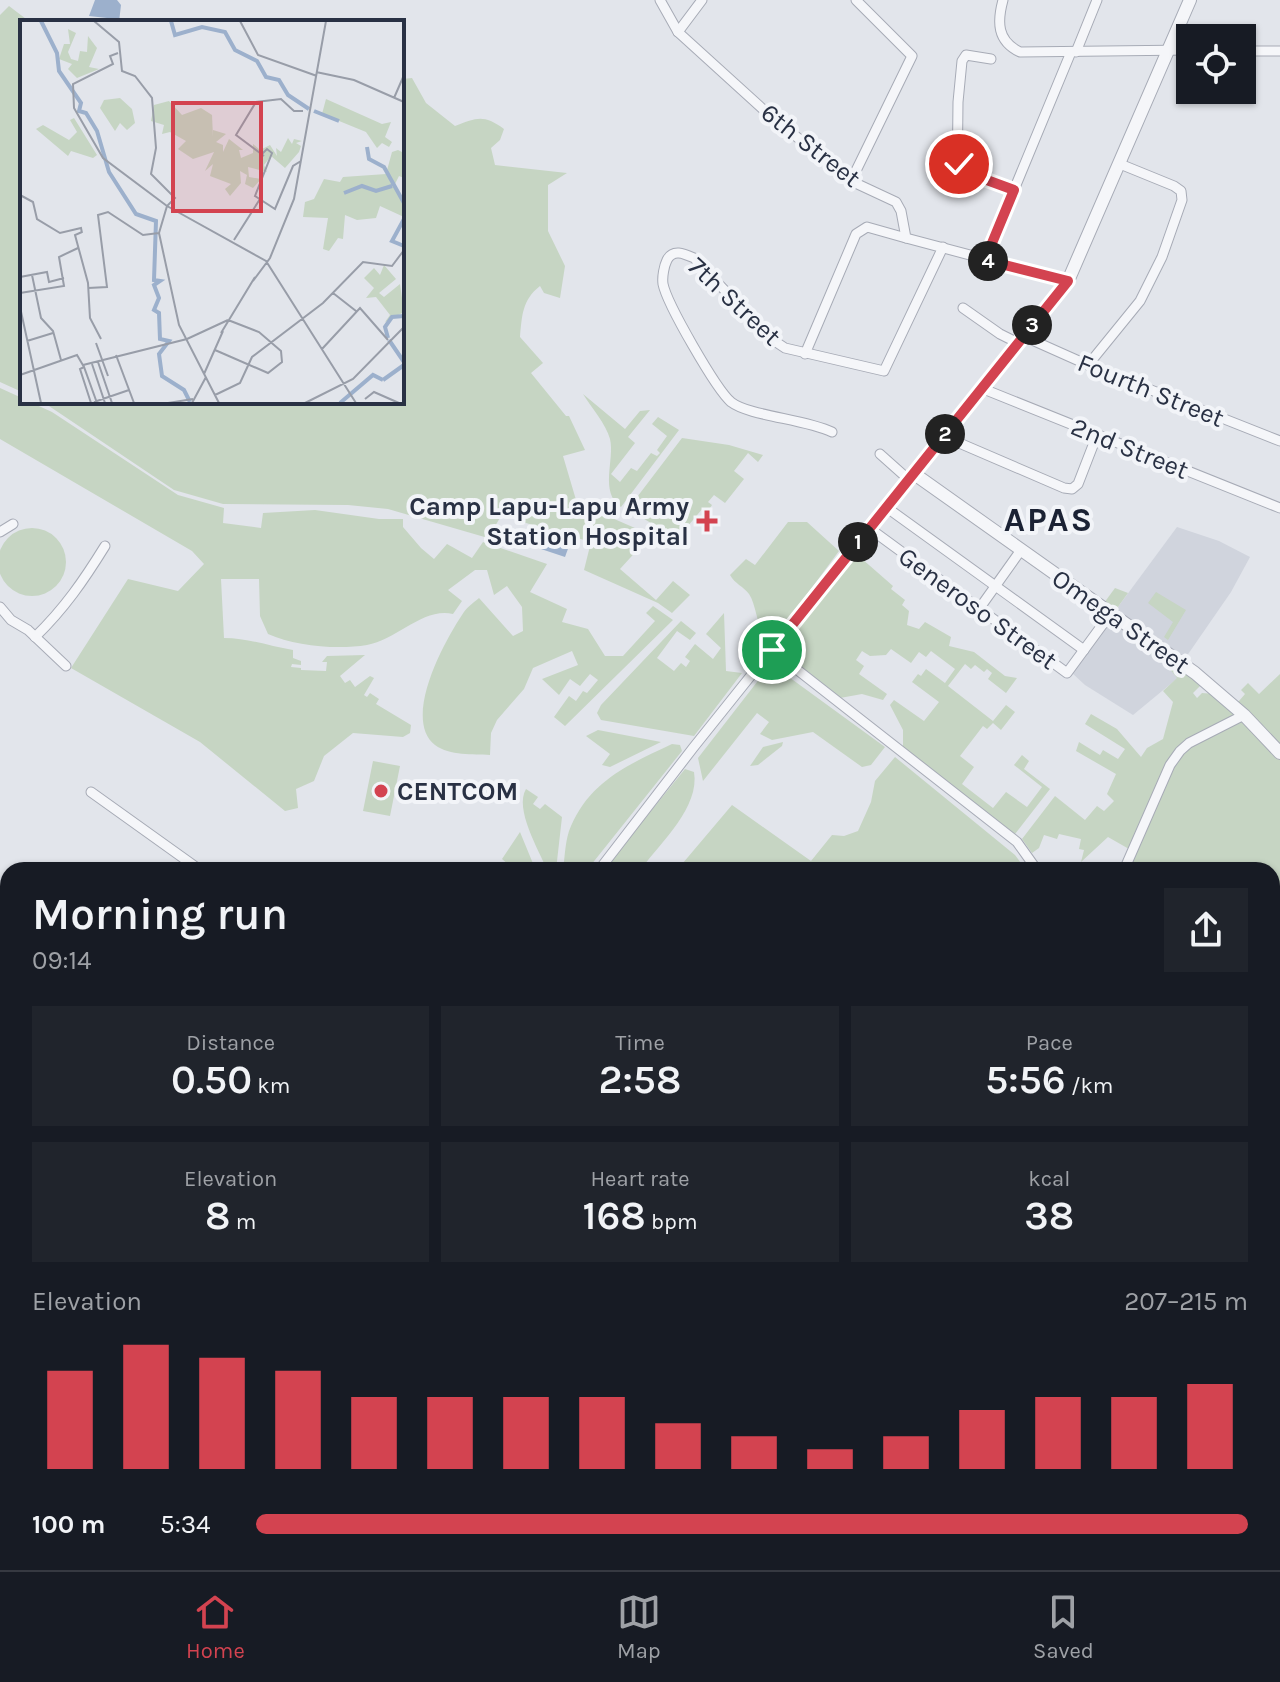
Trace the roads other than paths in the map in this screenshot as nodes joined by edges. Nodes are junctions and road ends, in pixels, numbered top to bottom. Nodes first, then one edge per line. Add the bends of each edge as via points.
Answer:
1 (660, 0) edge
2 (702, 0) edge
3 (856, 0) edge
4 (1003, 0) edge
5 (1097, 0) edge
6 (1190, 0) edge
7 (678, 32) junction
8 (1169, 50) junction
9 (1176, 50) edge
10 (1256, 51) edge
11 (1280, 51) edge
12 (1074, 52) junction
13 (991, 59) dead end
14 (959, 164) junction
15 (1120, 164) junction
16 (851, 181) junction
17 (1014, 190) junction
18 (957, 191) dead end
19 (906, 238) junction
20 (943, 247) junction
21 (985, 260) junction
22 (1068, 281) junction
23 (963, 308) dead end
24 (1021, 340) junction
25 (805, 354) junction
26 (1088, 365) junction
27 (981, 388) junction
28 (832, 432) dead end
29 (1097, 435) junction
30 (943, 436) junction
31 (1280, 441) edge
32 (880, 454) dead end
33 (911, 476) junction
34 (886, 507) junction
35 (1280, 508) edge
36 (13, 524) dead end
37 (869, 528) junction
38 (0, 532) edge
39 (105, 546) dead end
40 (1021, 550) junction
41 (996, 586) junction
42 (0, 607) edge
43 (979, 609) junction
44 (1111, 613) junction
45 (35, 637) junction
46 (772, 650) junction
47 (1084, 650) junction
48 (66, 666) dead end
49 (1244, 715) junction
50 (1280, 753) edge
51 (91, 792) dead end
52 (189, 862) edge
53 (605, 862) edge
54 (1031, 862) edge
55 (1128, 862) edge

1 - 7 street, 6th Street
2 - 7 street
3 - 16 street via 912,56
4 - 12 street via 998,23 1012,48
5 - 12 street
6 - 8 street
7 - 16 street, 6th Street
8 - 9 street
8 - 12 street
8 - 15 street
10 - 11 street
12 - 17 street
13 - 14 street via 966,55 962,61
14 - 17 street via 965,172
14 - 18 street
15 - 22 street
15 - 26 street via 1174,186 1182,200 1140,301
16 - 19 street, 6th Street via 896,202
17 - 21 street
19 - 20 street
19 - 25 street via 867,227 856,234
20 - 21 street
20 - 25 street, 7th Street via 884,371
21 - 22 street
22 - 24 street
23 - 24 street, Fourth Street via 1000,334
24 - 26 street, Fourth Street
24 - 27 street
25 - 28 street, 7th Street via 770,338 694,258 682,253 667,259 663,283 675,313 726,397 745,409
26 - 31 street, Fourth Street
27 - 29 street, 2nd Street
27 - 30 street
29 - 30 street via 1072,489
29 - 35 street, 2nd Street
30 - 33 street
32 - 33 street
33 - 34 street
33 - 40 street, Omega Street
34 - 37 street
34 - 41 street
36 - 38 street
37 - 43 street, Generoso Street
37 - 46 street
39 - 45 street via 80,588
40 - 41 street
40 - 44 street, Omega Street
41 - 43 street
41 - 47 street
42 - 45 street
43 - 47 street, Generoso Street via 1067,673
44 - 47 street, Generoso Street
44 - 49 street, Omega Street
45 - 48 street
46 - 53 street
46 - 54 street via 1017,842
49 - 50 street, Omega Street
49 - 55 street via 1180,751
51 - 52 street

